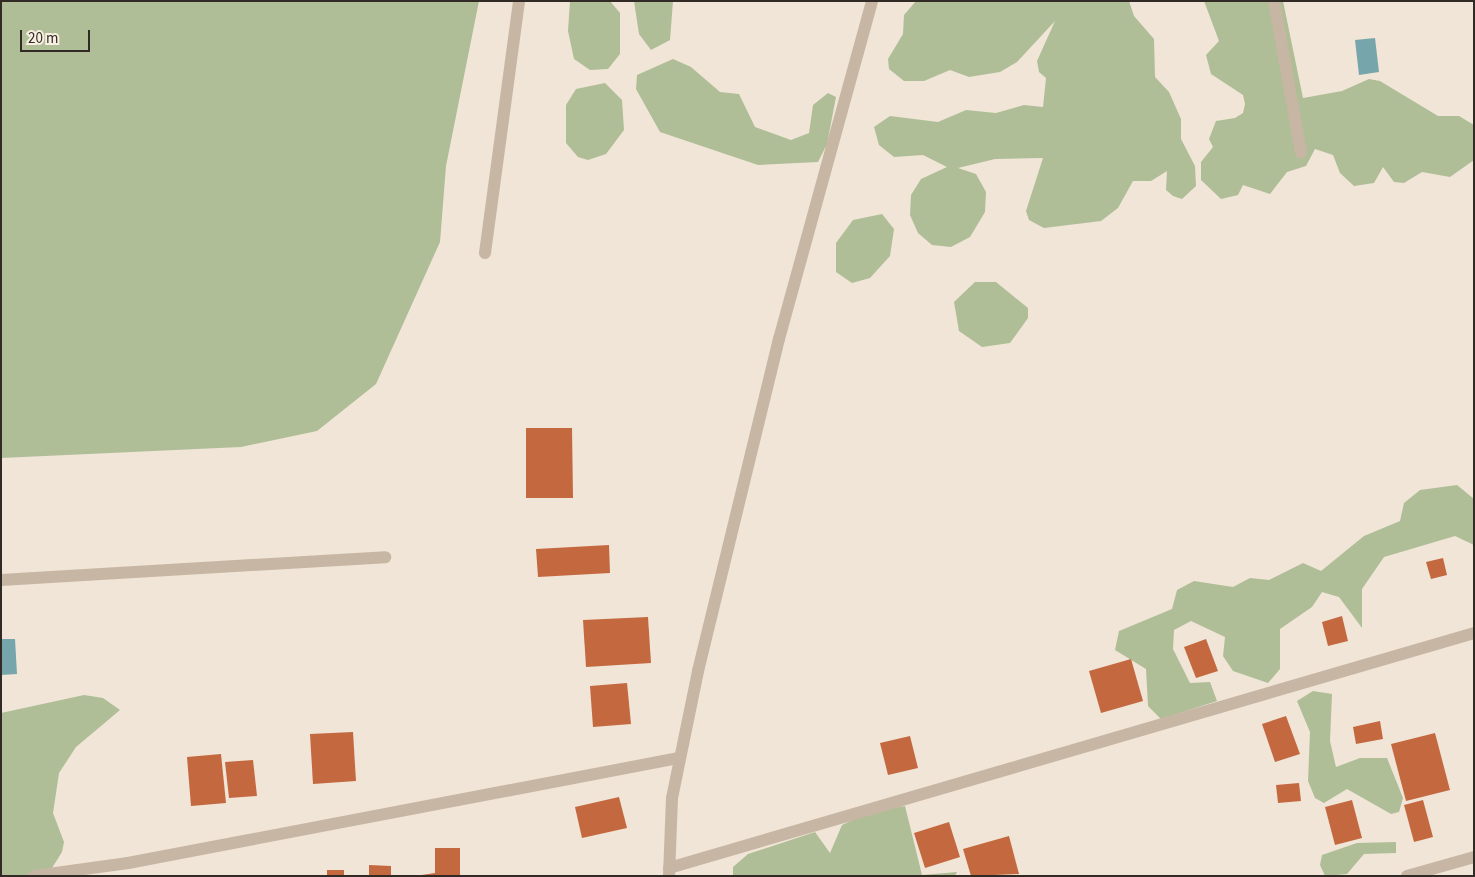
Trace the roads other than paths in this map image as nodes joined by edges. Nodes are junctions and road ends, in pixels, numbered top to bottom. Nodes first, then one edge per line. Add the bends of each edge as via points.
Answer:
1 (520, 1) edge
2 (872, 1) edge
3 (1274, 1) edge
4 (1301, 153) dead end
5 (486, 253) dead end
6 (385, 556) dead end
7 (1, 580) edge
8 (1474, 633) edge
9 (679, 758) junction
10 (1474, 857) edge
11 (128, 870) edge
12 (669, 872) edge
13 (34, 876) edge
14 (1407, 876) edge

1 - 5 street
2 - 9 street via 777,348
3 - 4 street
6 - 7 street
8 - 12 street
9 - 11 street
9 - 12 street via 672,798
10 - 14 street
11 - 13 street

